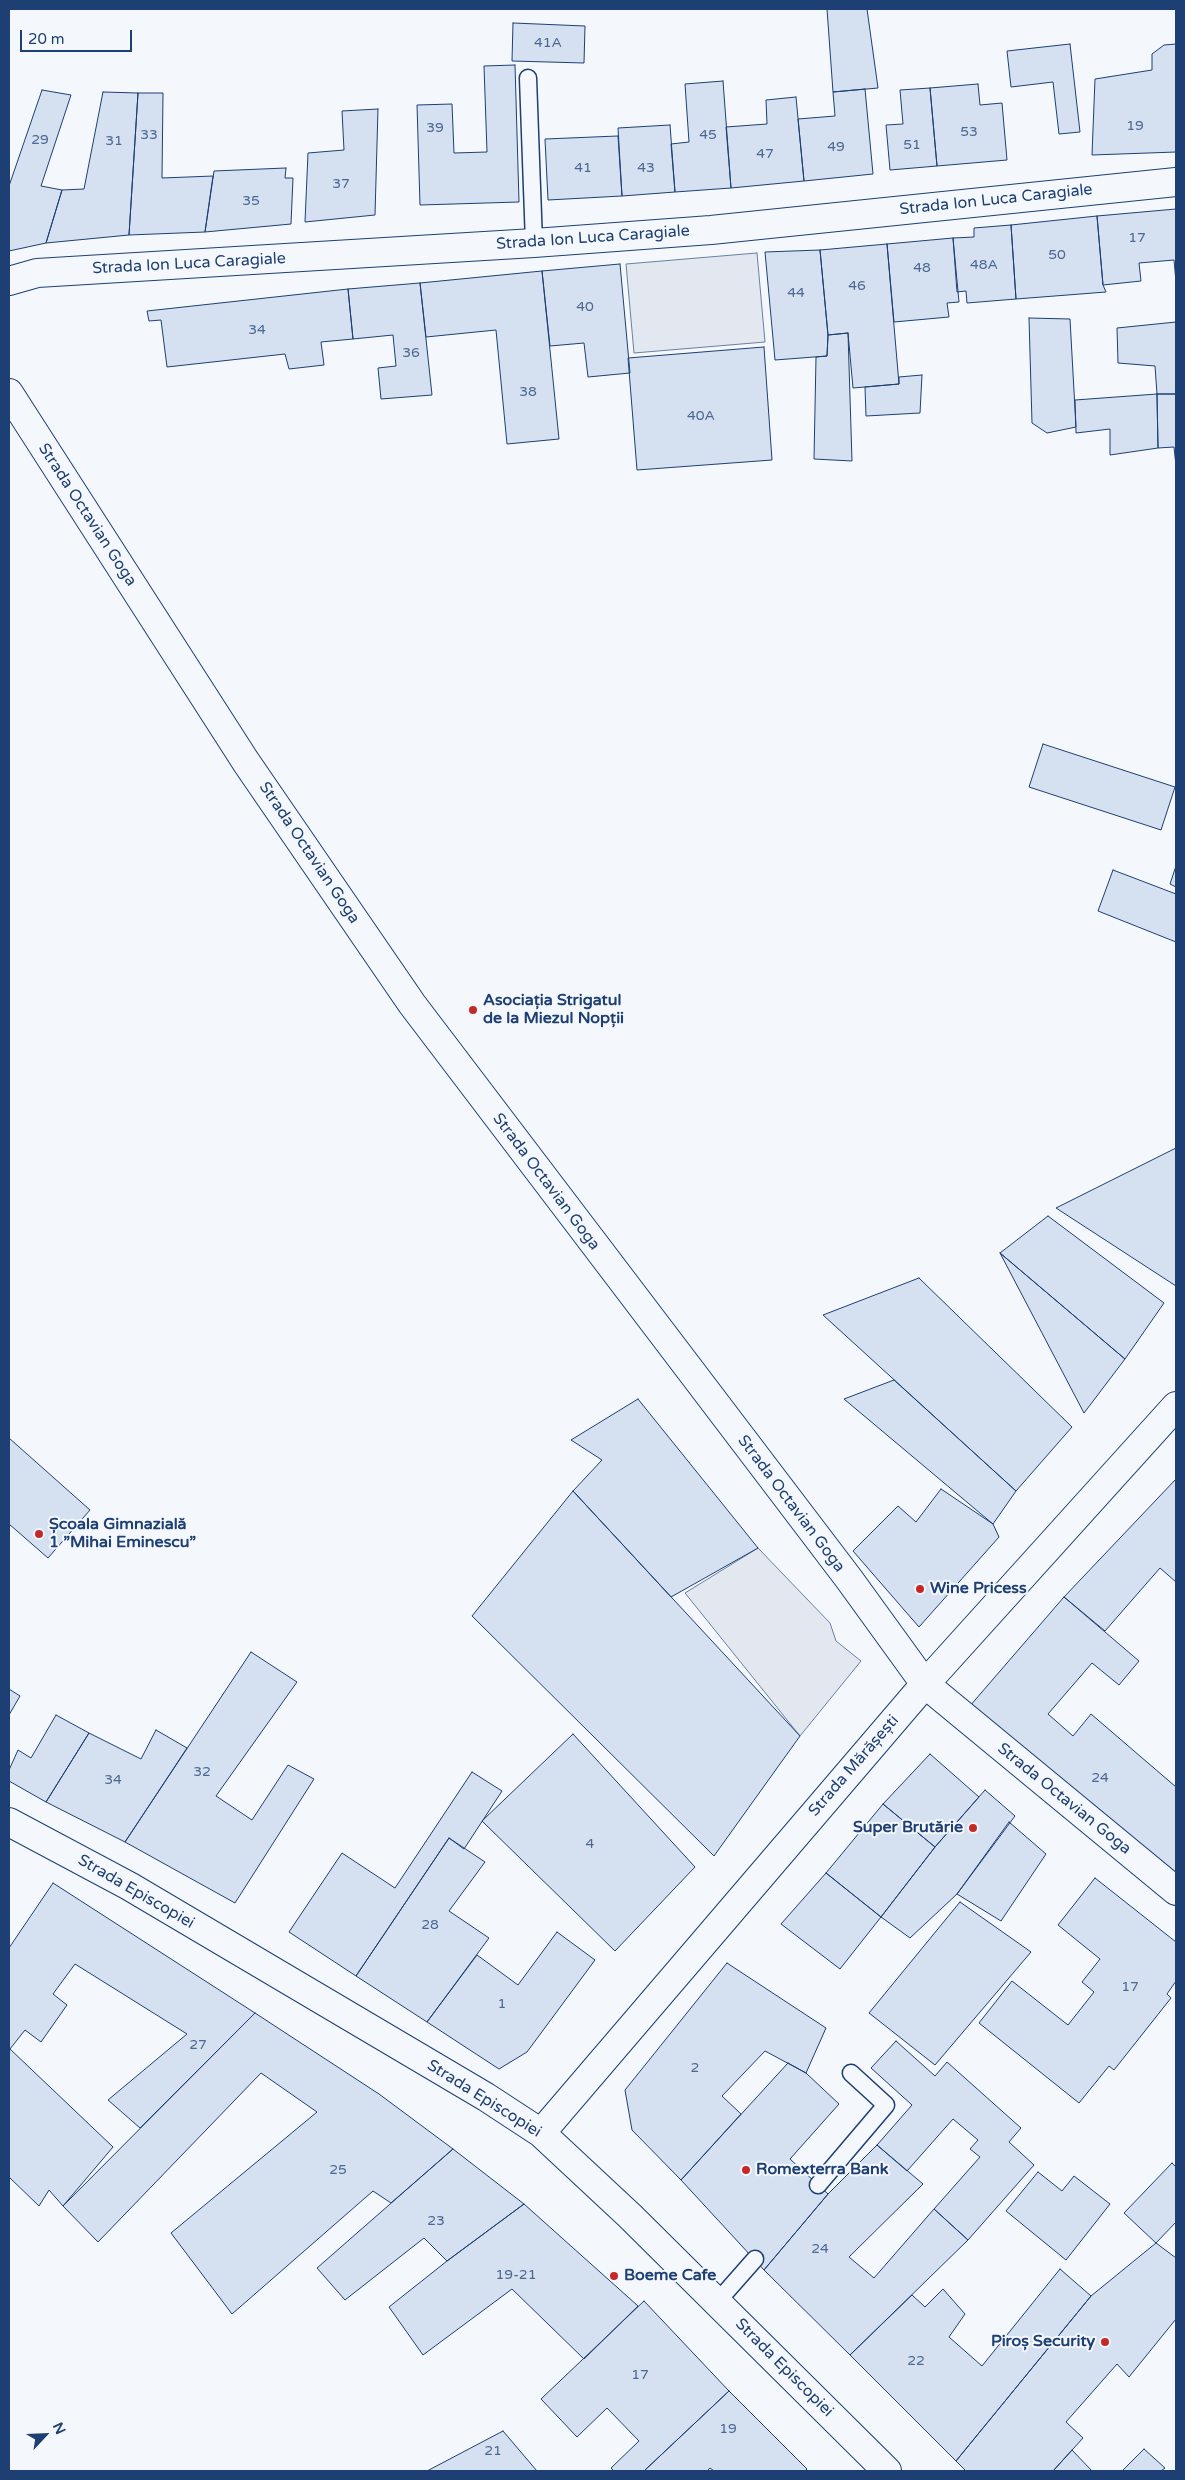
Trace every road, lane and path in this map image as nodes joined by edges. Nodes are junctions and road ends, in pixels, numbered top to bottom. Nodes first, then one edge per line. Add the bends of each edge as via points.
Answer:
1 (528, 78) dead end
2 (1176, 182) edge
3 (534, 243) junction
4 (9, 281) edge
5 (9, 393) edge
6 (1176, 1406) edge
7 (925, 1684) junction
8 (9, 1822) edge
9 (1176, 1891) edge
10 (851, 2073) dead end
11 (541, 2133) junction
12 (818, 2185) dead end
13 (755, 2260) dead end
14 (718, 2301) junction
15 (887, 2471) edge

1 - 3 lane
2 - 3 street, Strada Ion Luca Caragiale via 711,230
3 - 4 street, Strada Ion Luca Caragiale via 37,273
5 - 7 street, Strada Octavian Goga via 246,762 412,1004 849,1579
6 - 7 street, Strada Mărășești
7 - 9 street, Strada Octavian Goga
7 - 11 street, Strada Mărășești
8 - 11 street, Strada Episcopiei via 129,1886 486,2097
10 - 12 lane via 886,2105
11 - 14 street, Strada Episcopiei
13 - 14 lane
14 - 15 street, Strada Episcopiei

